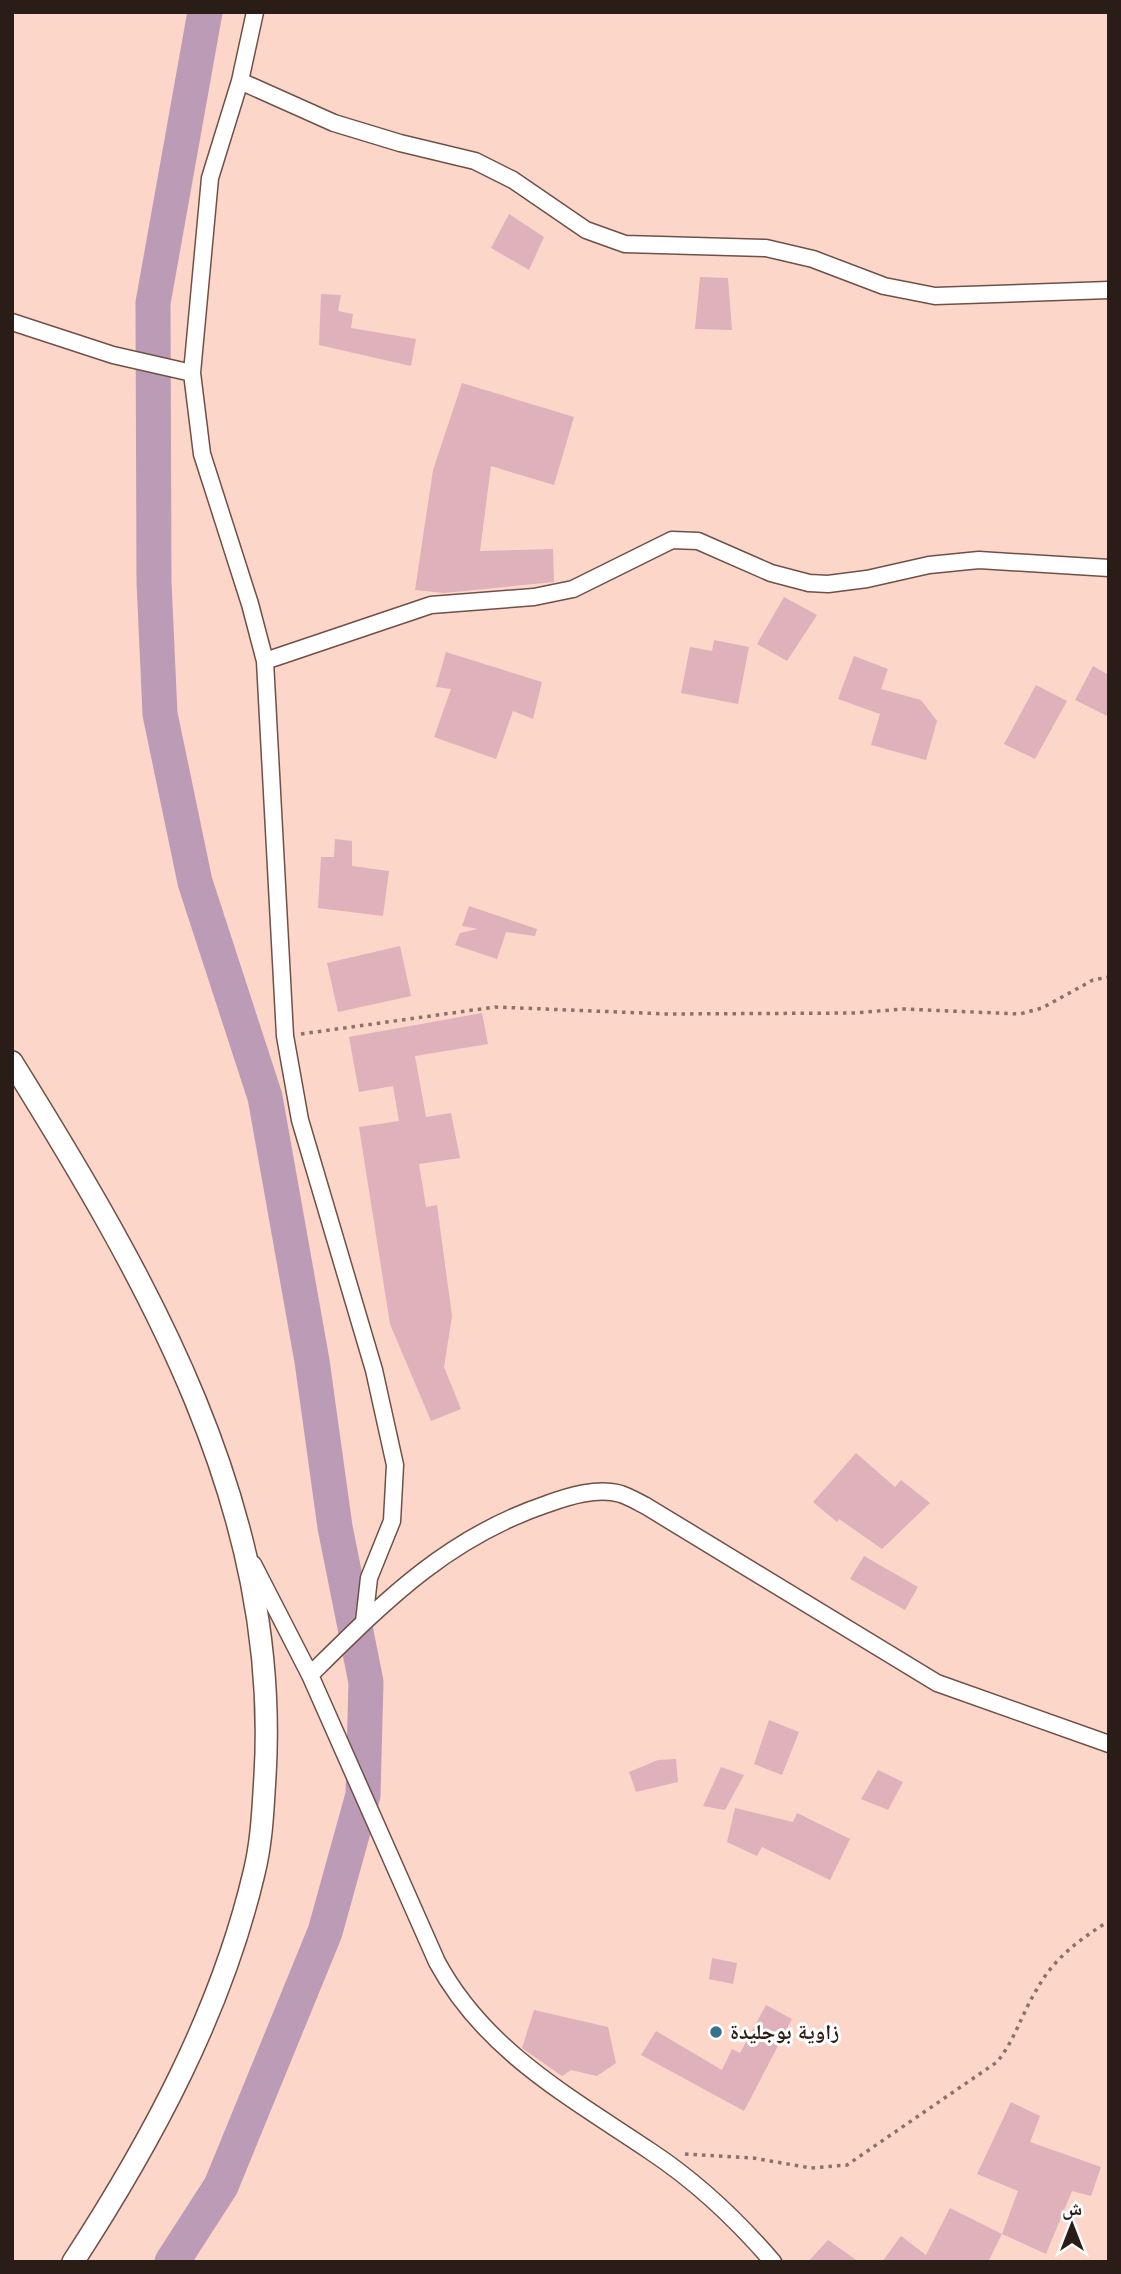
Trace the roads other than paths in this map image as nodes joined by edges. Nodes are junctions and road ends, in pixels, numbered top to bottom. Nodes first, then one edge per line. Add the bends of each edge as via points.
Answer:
1 (255, 12) edge
2 (240, 81) junction
3 (1109, 290) edge
4 (12, 323) edge
5 (192, 373) junction
6 (1108, 569) edge
7 (265, 661) junction
8 (12, 1062) edge
9 (248, 1556) junction
10 (364, 1622) junction
11 (310, 1675) junction
12 (1109, 1744) edge
13 (73, 2262) edge
14 (773, 2262) edge

1 - 2 street
2 - 3 street via 345,127 475,161 513,180 586,229 625,244 766,248 813,258 884,286 934,296
2 - 5 street via 210,178
4 - 5 street via 113,355
5 - 7 street via 202,454
6 - 7 street via 979,560 929,565 848,583 818,583 771,573 698,541 672,540 573,589 534,597 432,605
7 - 10 street via 285,1036 300,1120 374,1370 394,1465 392,1521 369,1578
8 - 9 street via 81,1174 155,1310 211,1441
9 - 11 street
9 - 13 street via 268,1723 262,1831 254,1872 222,1982 196,2044
10 - 11 street
10 - 12 street via 432,1564 493,1524 564,1498 597,1492 621,1494 937,1683
11 - 14 street via 437,1962 463,2003 508,2052 539,2077 651,2151 720,2205

